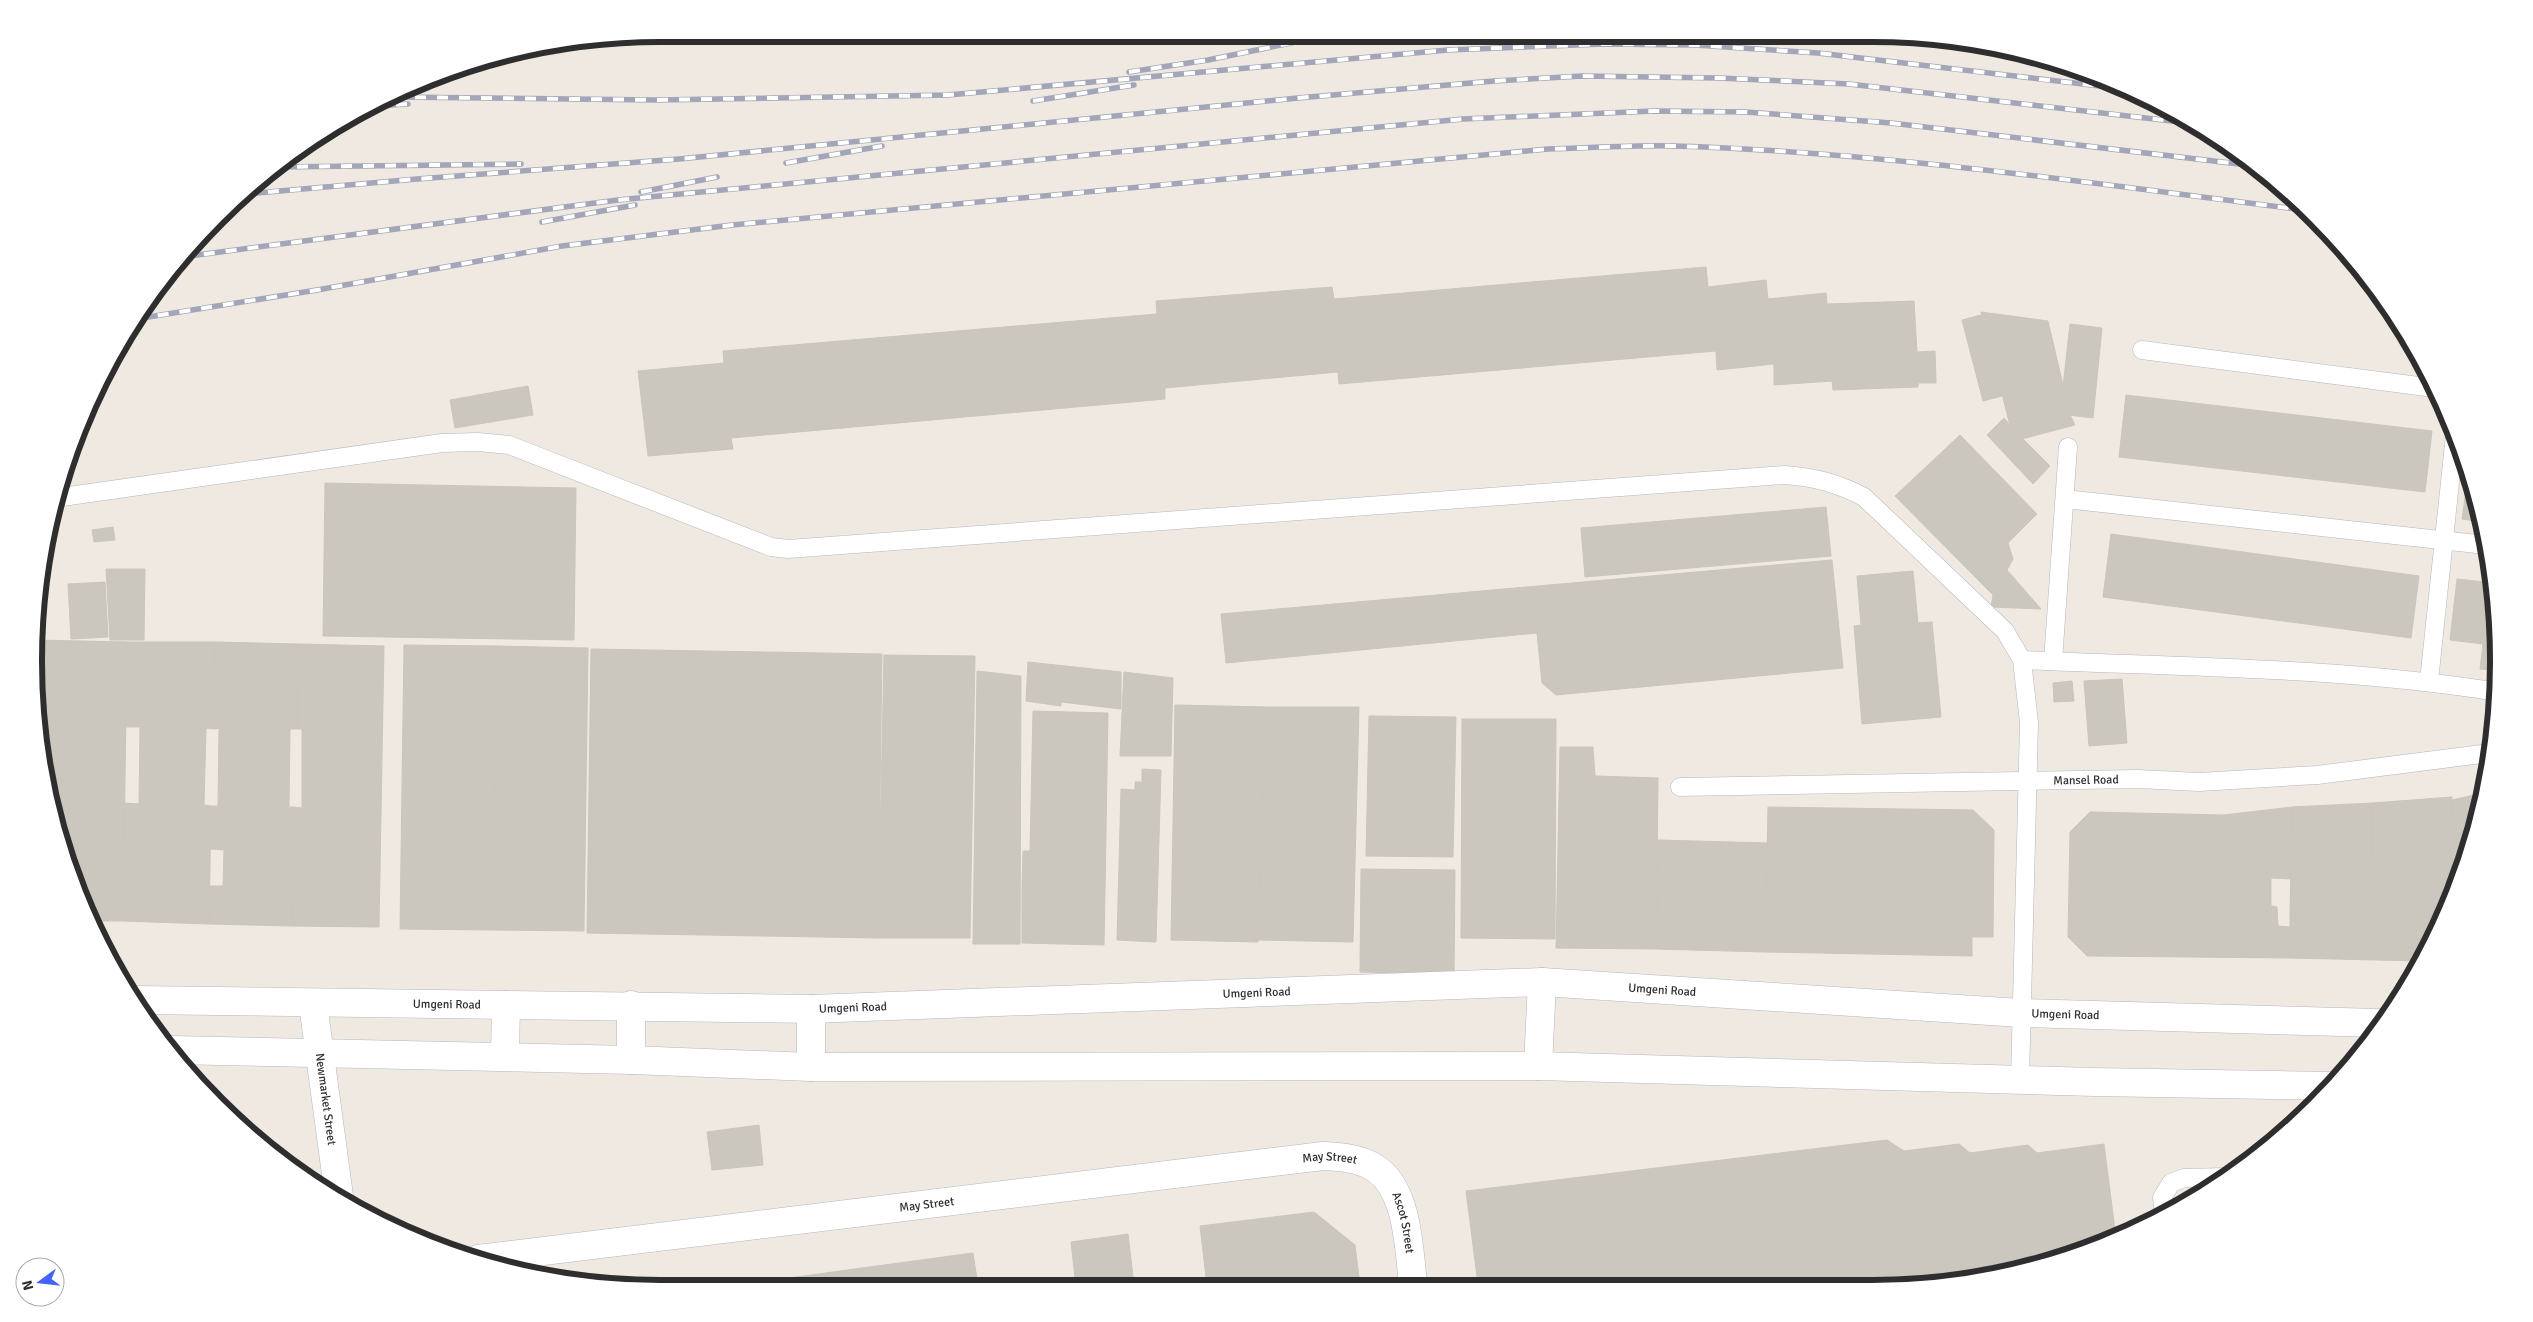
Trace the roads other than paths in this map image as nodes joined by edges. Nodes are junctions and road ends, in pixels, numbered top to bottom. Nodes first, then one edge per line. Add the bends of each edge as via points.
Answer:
1 (2142, 350) dead end
2 (2427, 387) edge
3 (2068, 447) dead end
4 (2453, 450) edge
5 (65, 497) edge
6 (2065, 499) junction
7 (2444, 539) junction
8 (2480, 544) edge
9 (2022, 660) junction
10 (2053, 661) junction
11 (2429, 681) junction
12 (2489, 691) edge
13 (2483, 754) edge
14 (2028, 782) junction
15 (1680, 787) dead end
16 (1542, 982) junction
17 (144, 1000) edge
18 (313, 1004) junction
19 (506, 1005) junction
20 (631, 1005) junction
21 (812, 1009) junction
22 (2021, 1013) junction
23 (2374, 1023) edge
24 (180, 1050) edge
25 (319, 1052) junction
26 (505, 1056) junction
27 (631, 1060) junction
28 (1538, 1066) junction
29 (811, 1067) junction
30 (2020, 1080) junction
31 (2321, 1086) edge
32 (1375, 1168) joint
33 (2212, 1177) edge
34 (338, 1188) edge
35 (2163, 1207) edge
36 (496, 1257) edge
37 (1412, 1280) edge

1 - 2 lane
3 - 6 lane
4 - 7 lane
5 - 9 lane via 442,444 478,442 509,445 772,547 788,549 1784,475 1815,477 1840,484 1864,497 2005,631
6 - 7 lane
6 - 10 lane
7 - 8 lane
7 - 11 lane
9 - 10 lane
9 - 14 lane via 2029,723
10 - 11 lane
11 - 12 lane
13 - 14 lane, Mansel Road via 2317,775 2199,782 2138,779
14 - 15 lane, Mansel Road
14 - 22 lane
16 - 21 main road, Umgeni Road
16 - 22 main road, Umgeni Road
16 - 28 main road
17 - 18 main road, Umgeni Road
18 - 19 main road, Umgeni Road
18 - 25 main road, Newmarket Street
19 - 20 main road, Umgeni Road
19 - 26 main road
20 - 21 main road, Umgeni Road
20 - 27 main road
21 - 29 main road
22 - 23 main road, Umgeni Road
22 - 30 lane
24 - 25 main road
25 - 26 main road
25 - 34 main road, Newmarket Street
26 - 27 main road
27 - 29 main road
28 - 29 main road
28 - 30 main road
30 - 31 main road
32 - 36 main road, May Street via 1347,1158 1307,1157
32 - 37 main road, Ascot Street via 1390,1183 1403,1210
33 - 35 lane via 2184,1178 2171,1183 2162,1198

